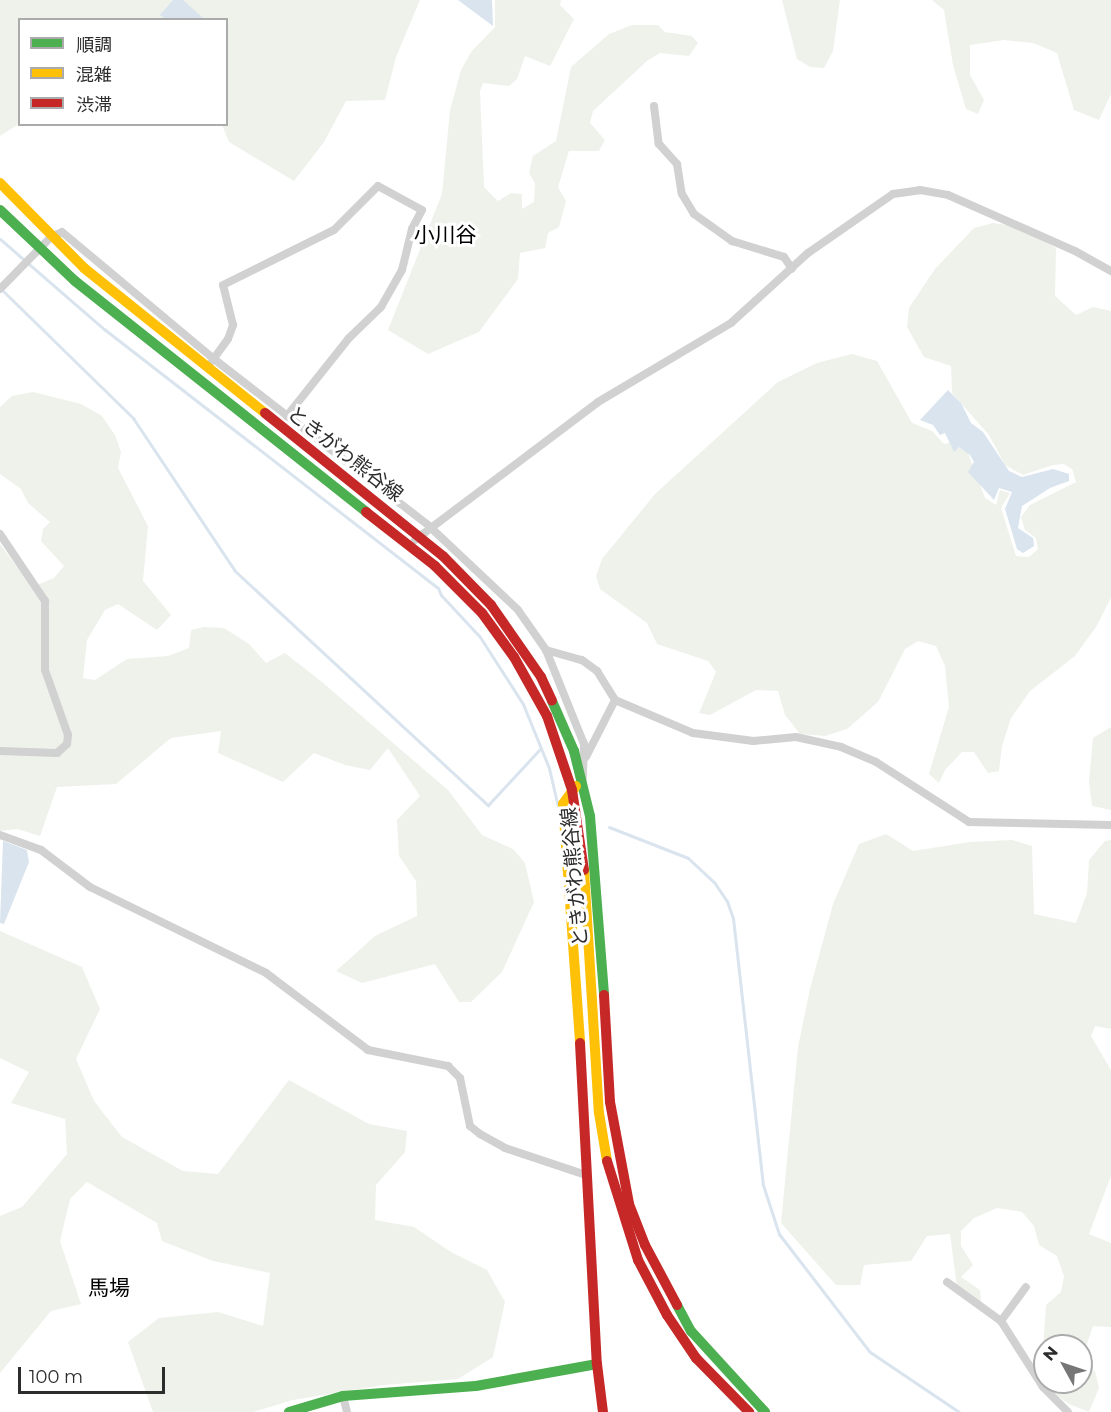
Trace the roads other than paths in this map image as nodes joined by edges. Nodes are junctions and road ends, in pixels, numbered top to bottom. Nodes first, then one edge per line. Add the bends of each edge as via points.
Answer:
1 (654, 106) dead end
2 (0, 183) edge
3 (0, 210) edge
4 (51, 237) junction
5 (39, 249) junction
6 (792, 269) junction
7 (1111, 271) edge
8 (0, 290) edge
9 (214, 359) junction
10 (205, 367) junction
11 (287, 416) junction
12 (429, 526) junction
13 (0, 534) edge
14 (419, 535) junction
15 (411, 545) junction
16 (546, 650) junction
17 (615, 699) junction
18 (0, 751) edge
19 (586, 757) junction
20 (583, 781) junction
21 (572, 790) junction
22 (1111, 825) edge
23 (0, 835) edge
24 (586, 1174) junction
25 (947, 1282) dead end
26 (1026, 1287) dead end
27 (1001, 1321) junction
28 (597, 1364) junction
29 (343, 1396) junction
30 (289, 1412) edge
31 (347, 1412) edge
32 (603, 1412) edge
33 (749, 1412) edge
34 (765, 1412) edge
35 (1068, 1412) edge

1 - 6 street via 659,144 677,164 682,194 694,214 740,244 784,257
2 - 4 main road, ときがわ熊谷線
3 - 5 main road, ときがわ熊谷線
4 - 5 street
4 - 9 street via 62,232
4 - 10 main road, ときがわ熊谷線
5 - 8 street
5 - 15 main road, ときがわ熊谷線
6 - 7 street via 877,202 893,194 920,190 948,195 992,212
6 - 12 street via 731,323 598,402
9 - 10 street
9 - 11 street
9 - 11 street via 233,325 223,285 334,231 378,186 422,210 412,229 408,257 381,307 349,338
10 - 14 main road, ときがわ熊谷線
11 - 12 street
12 - 14 street
12 - 16 street via 518,610
13 - 18 street via 45,601 45,670 68,735 67,744 57,753
14 - 15 street
14 - 20 main road, ときがわ熊谷線 via 469,581 524,649 558,710
15 - 21 main road, ときがわ熊谷線 via 460,589 514,657 547,716
16 - 17 street via 582,660 597,672
16 - 19 street
17 - 19 street
17 - 22 street via 693,733 753,741 796,737 841,747 876,762 969,822
19 - 20 street
20 - 21 main road
20 - 34 main road, ときがわ熊谷線 via 598,894 610,1102 629,1203 645,1245 691,1331
21 - 24 main road via 562,804 574,922
21 - 33 main road, ときがわ熊谷線 via 583,861 592,1035 608,1169 638,1260 667,1315 696,1358
23 - 24 street via 40,850 90,886 266,973 368,1050 448,1066 460,1078 470,1126 480,1134 505,1148
24 - 28 main road
25 - 27 street
26 - 27 street
27 - 35 street via 1043,1387
28 - 29 main road via 476,1386
28 - 32 main road
29 - 30 main road
29 - 31 street

